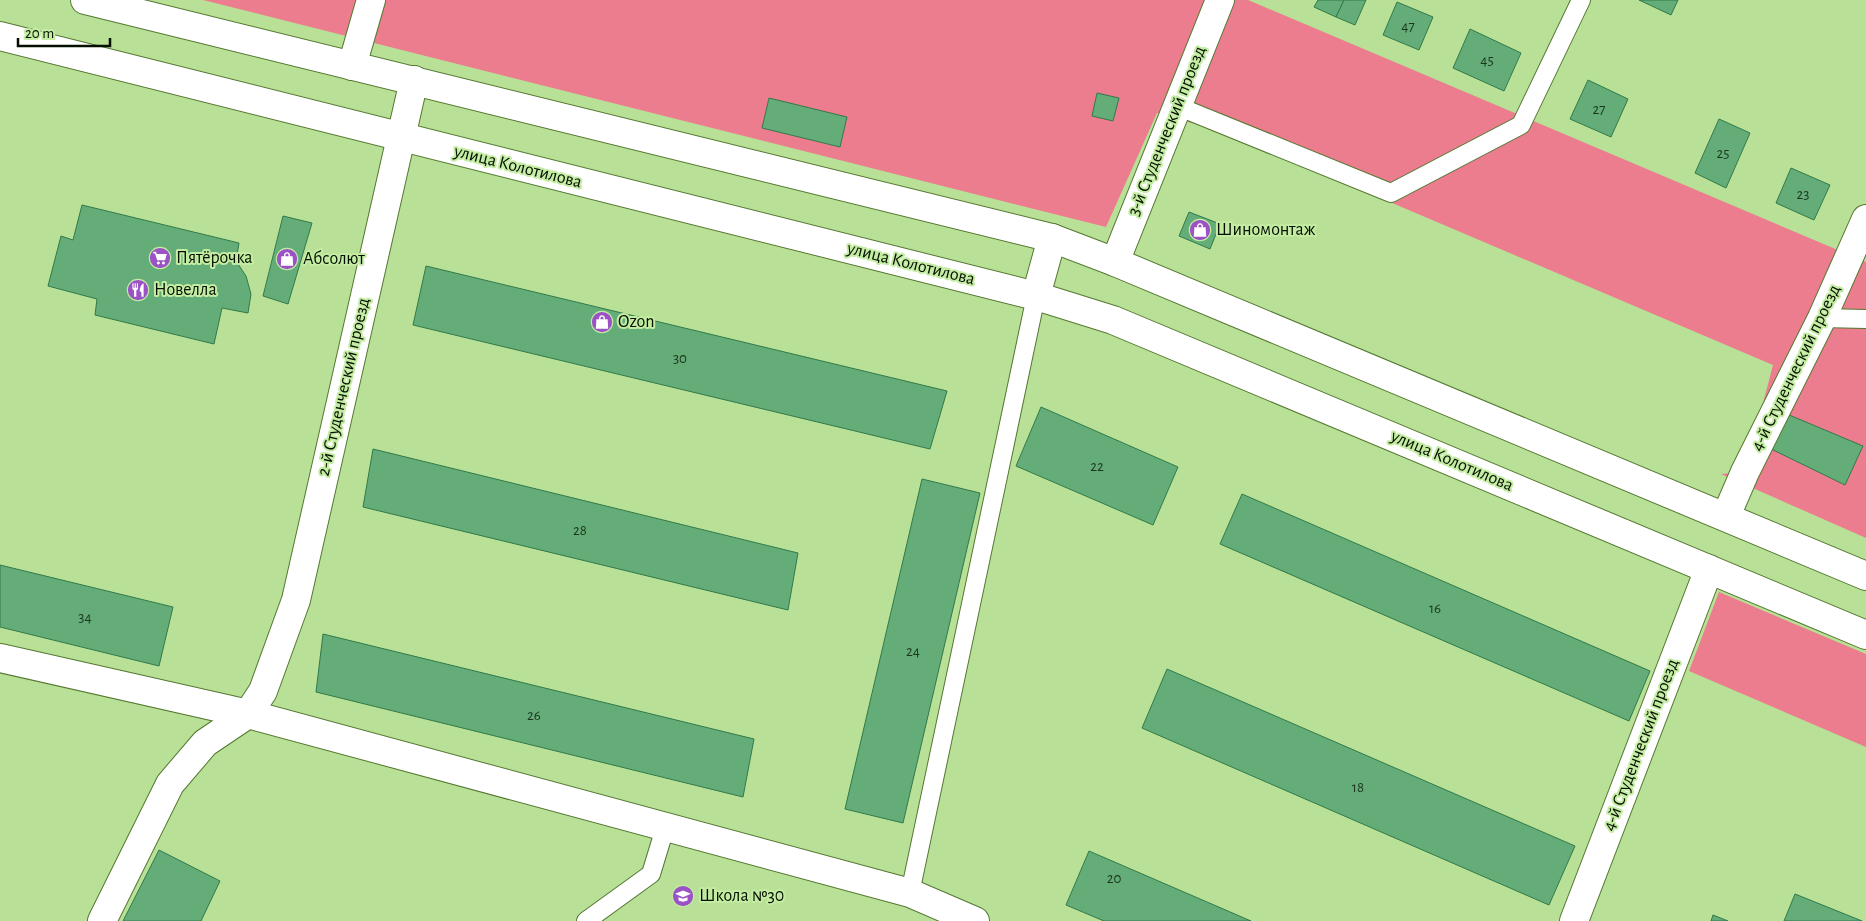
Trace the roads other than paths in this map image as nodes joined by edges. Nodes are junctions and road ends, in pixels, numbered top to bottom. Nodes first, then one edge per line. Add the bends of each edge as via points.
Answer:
1 (85, 0) edge
2 (371, 0) edge
3 (1220, 0) edge
4 (1581, 0) edge
5 (0, 36) edge
6 (352, 66) junction
7 (414, 80) junction
8 (1177, 106) junction
9 (400, 137) junction
10 (1866, 219) edge
11 (1052, 238) junction
12 (1115, 262) junction
13 (1036, 296) junction
14 (1822, 318) junction
15 (1866, 319) edge
16 (1726, 516) junction
17 (1709, 569) junction
18 (1866, 576) edge
19 (1866, 635) edge
20 (0, 658) edge
21 (248, 714) junction
22 (665, 828) junction
23 (910, 893) junction
24 (102, 921) edge
25 (586, 921) edge
26 (975, 921) edge
27 (1574, 921) edge

1 - 6 main road
2 - 6 main road
3 - 8 main road, 3-й Студенческий проезд
4 - 8 lane via 1522,125 1391,193
5 - 9 main road, улица Колотилова
6 - 7 main road
7 - 9 main road, 2-й Студенческий проезд
7 - 11 main road
8 - 12 main road, 3-й Студенческий проезд
9 - 13 main road, улица Колотилова
9 - 21 main road, 2-й Студенческий проезд via 296,600 263,690
10 - 14 main road, 4-й Студенческий проезд
11 - 12 main road
11 - 13 main road
12 - 16 main road
13 - 17 main road, улица Колотилова via 1113,320
13 - 23 lane
14 - 15 lane
14 - 16 main road, 4-й Студенческий проезд
16 - 18 main road
17 - 19 main road, улица Колотилова
17 - 27 main road, 4-й Студенческий проезд
20 - 21 main road
21 - 22 main road
21 - 24 main road via 205,743 170,784
22 - 23 main road
22 - 25 lane via 651,874
23 - 26 main road

